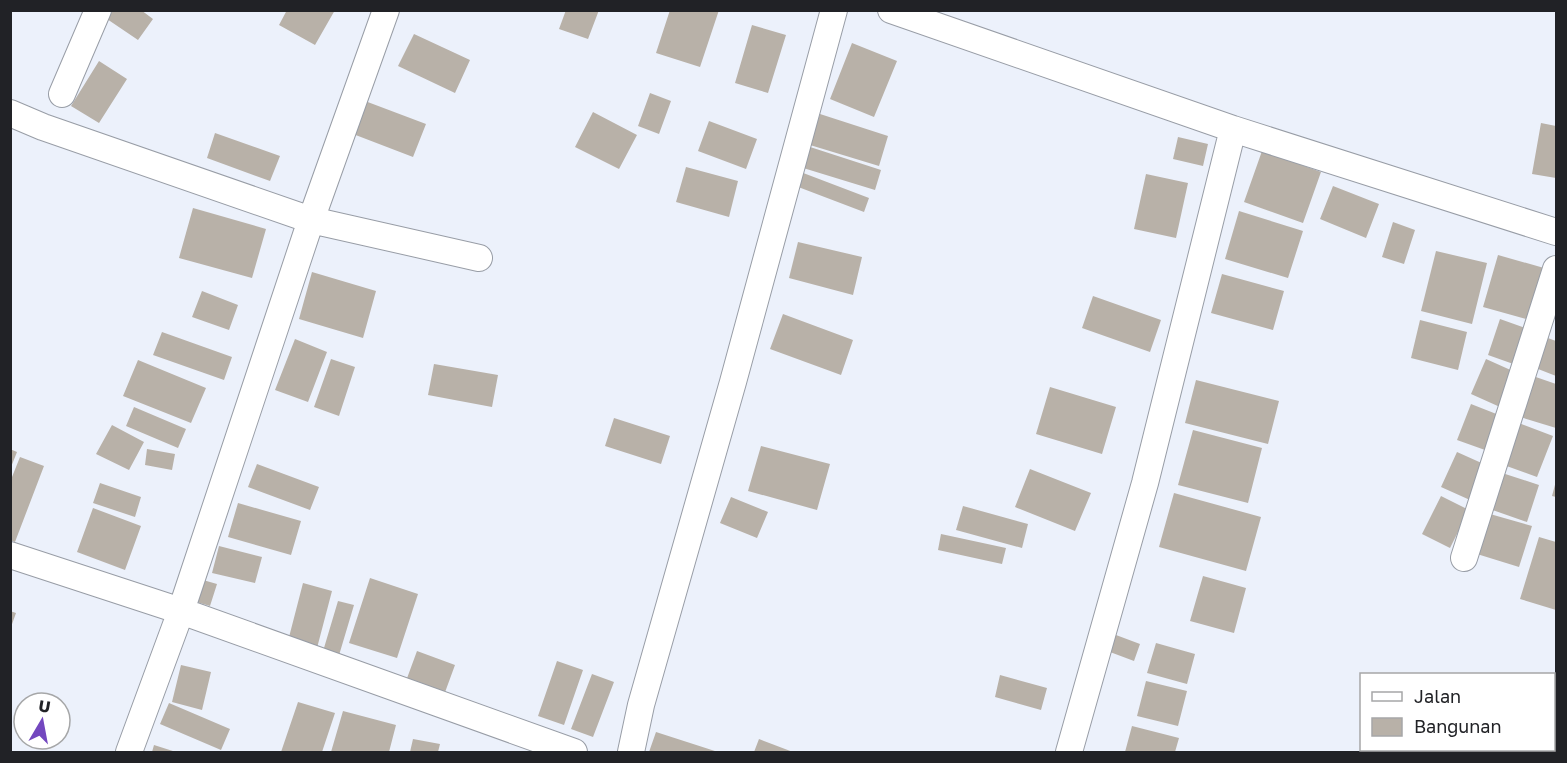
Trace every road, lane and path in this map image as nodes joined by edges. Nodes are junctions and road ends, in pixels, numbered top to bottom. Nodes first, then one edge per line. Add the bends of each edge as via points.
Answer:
1 (99, 10) edge
2 (386, 10) edge
3 (834, 10) edge
4 (891, 10) edge
5 (62, 93) dead end
6 (10, 113) edge
7 (1233, 129) junction
8 (311, 220) junction
9 (1557, 232) edge
10 (479, 258) dead end
11 (1557, 269) edge
12 (10, 555) edge
13 (1464, 558) dead end
14 (181, 611) junction
15 (129, 753) edge
16 (574, 753) edge
17 (631, 753) edge
18 (1069, 753) edge

1 - 5 street
2 - 8 street
3 - 17 street via 641,705
4 - 7 street
6 - 8 street
7 - 9 street
7 - 18 street via 1145,483
8 - 10 street
8 - 14 street
11 - 13 street
12 - 14 street
14 - 15 street
14 - 16 street

